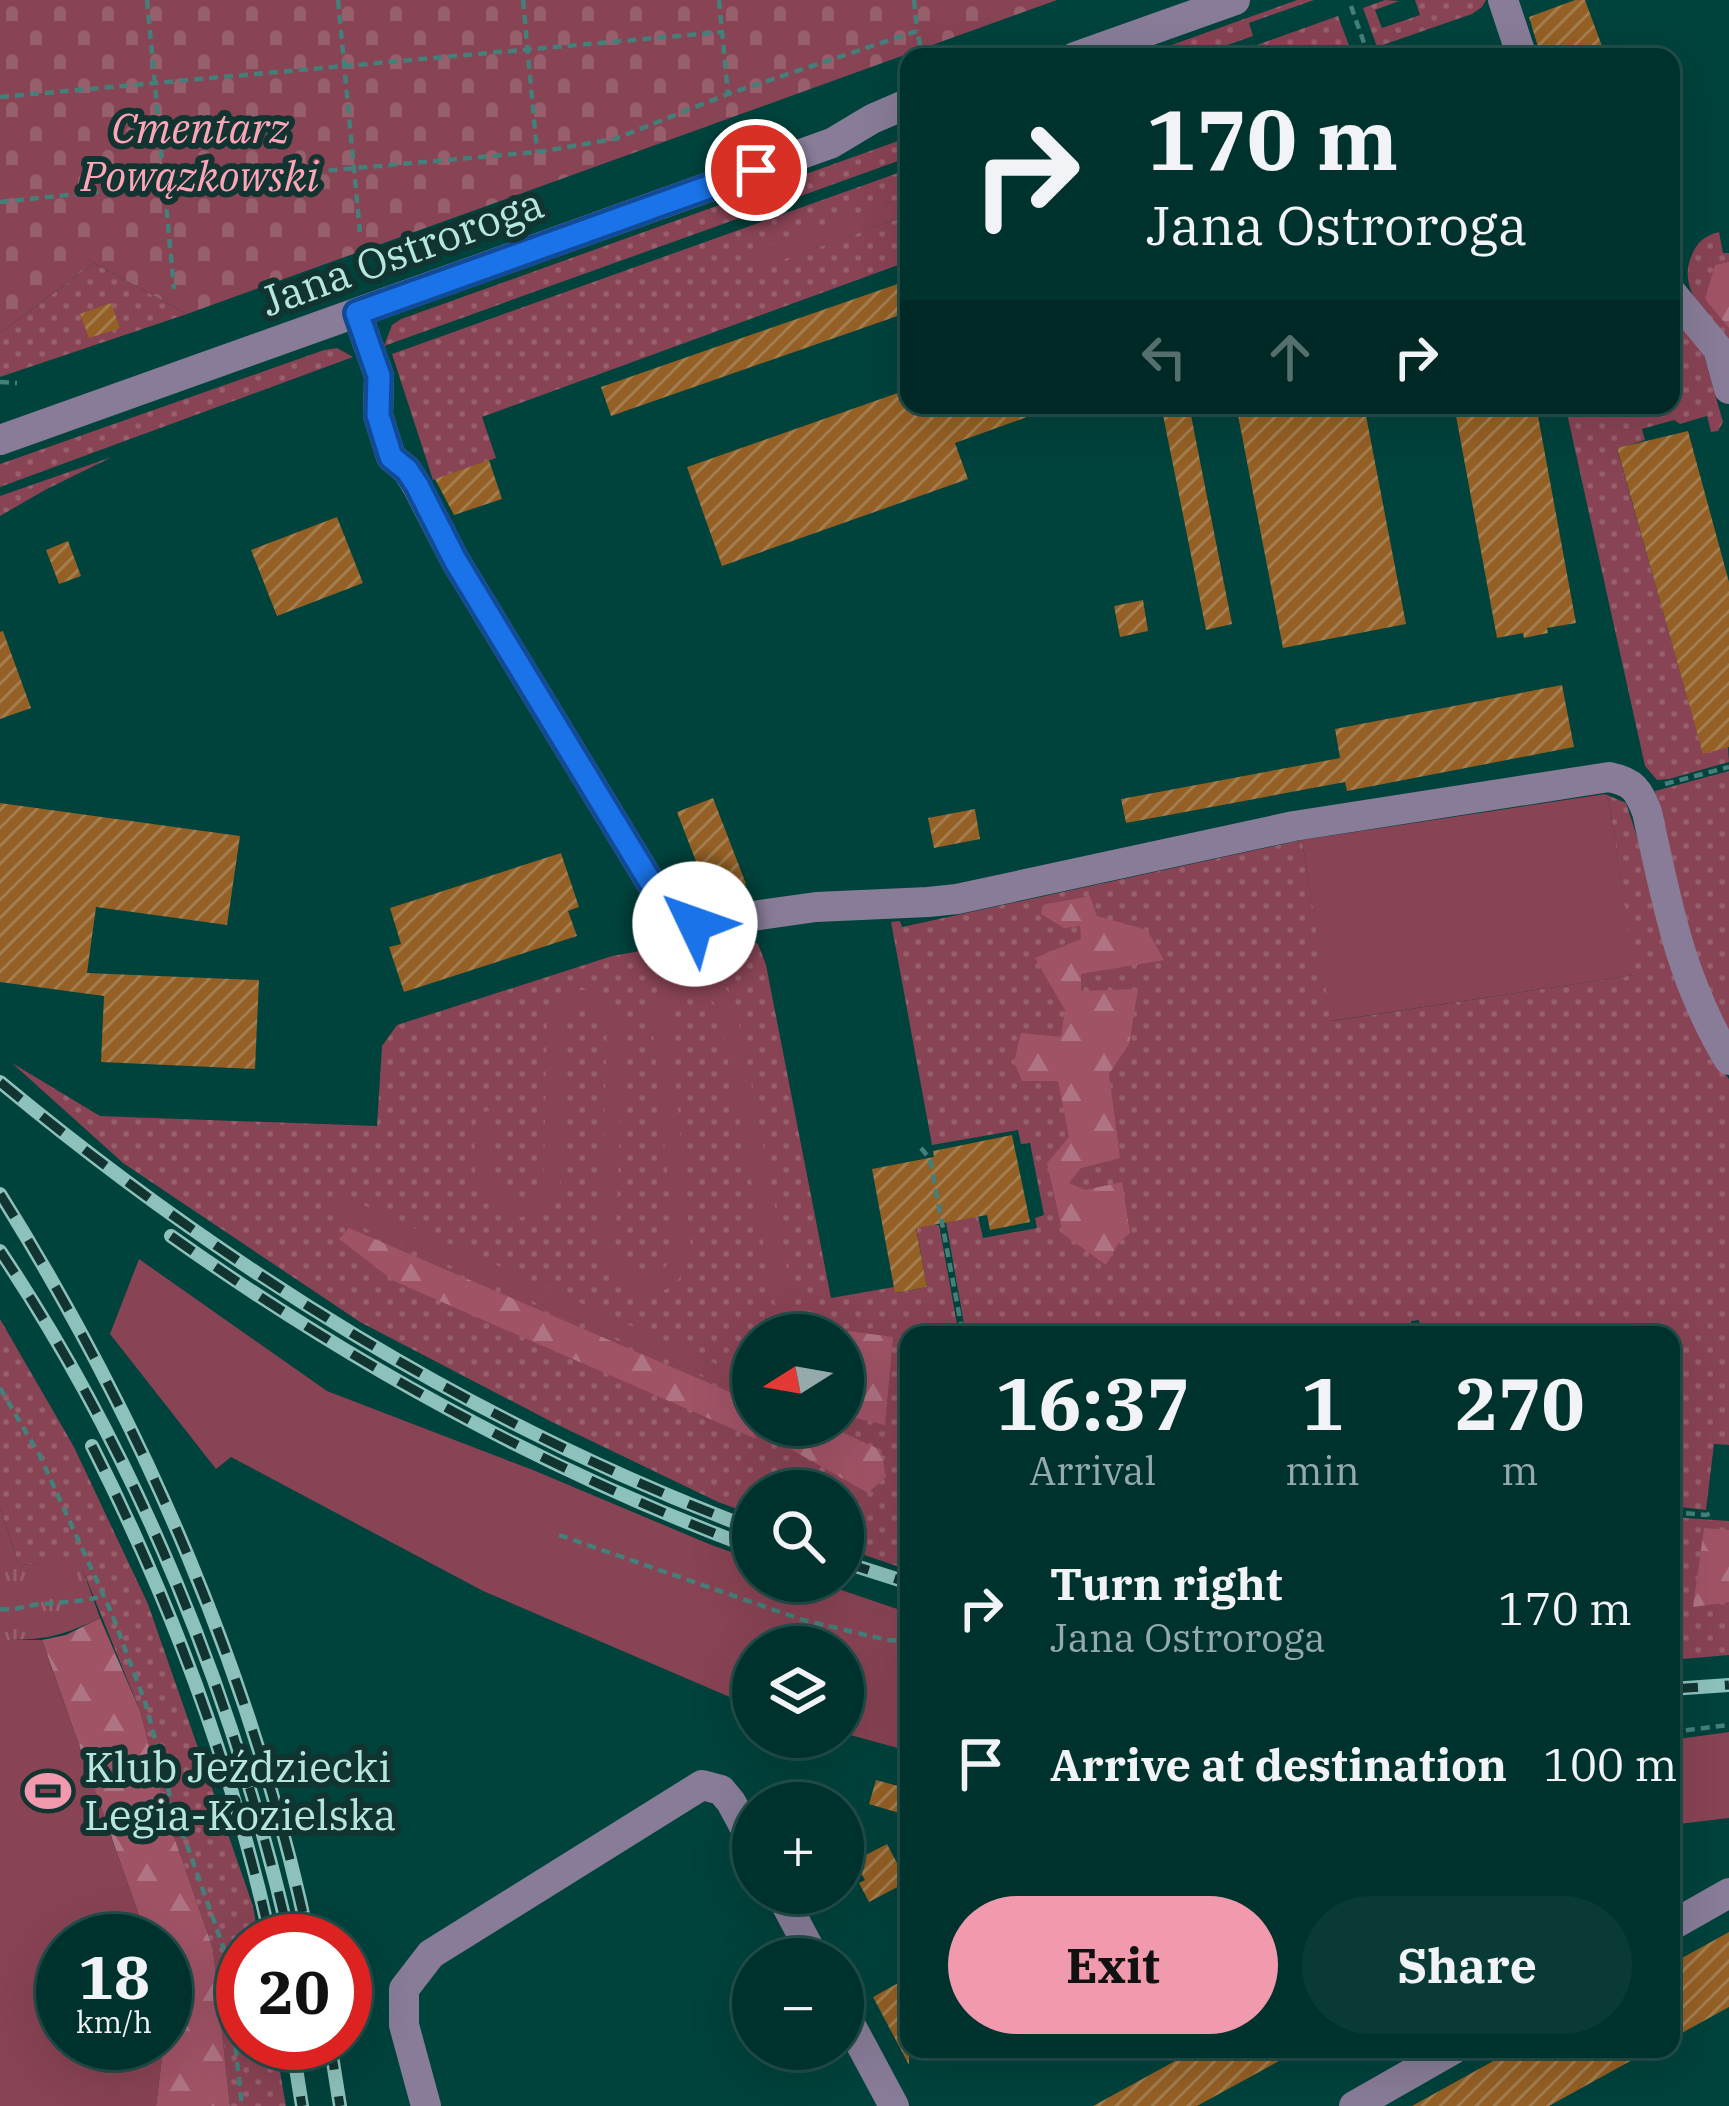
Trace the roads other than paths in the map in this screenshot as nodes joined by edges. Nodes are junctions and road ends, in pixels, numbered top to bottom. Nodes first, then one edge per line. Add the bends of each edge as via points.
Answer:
1 (1235, 0) edge
2 (1503, 0) edge
3 (1100, 48) edge
4 (1519, 48) edge
5 (900, 108) edge
6 (900, 128) edge
7 (832, 142) junction
8 (1680, 303) edge
9 (357, 313) junction
10 (1729, 389) edge
11 (0, 440) edge
12 (1729, 1060) edge
13 (732, 1804) edge
14 (1729, 1893) edge
15 (1680, 1921) edge
16 (864, 2050) edge
17 (1438, 2058) edge
18 (426, 2106) edge
19 (894, 2106) edge
20 (1354, 2106) edge

1 - 3 street
2 - 4 street
5 - 7 street, Jana Ostroroga
6 - 7 street, Jana Ostroroga
7 - 9 street, Jana Ostroroga
8 - 10 street via 1718,349
9 - 11 street, Jana Ostroroga
9 - 12 street via 379,376 378,415 391,457 417,485 657,893 695,924 957,898 1294,826 1609,777 1639,792 1648,812 1681,958
13 - 18 street via 702,1785 431,1954 404,1989 404,2025
14 - 15 street
16 - 19 street
17 - 20 street

